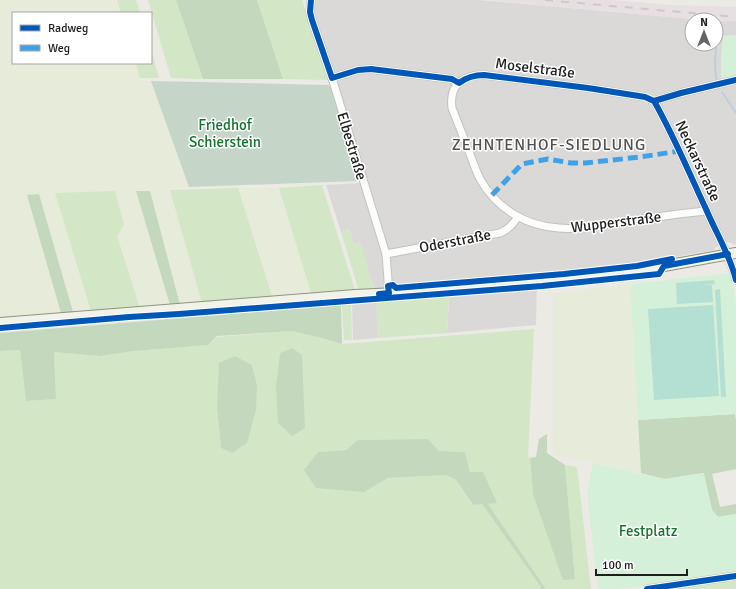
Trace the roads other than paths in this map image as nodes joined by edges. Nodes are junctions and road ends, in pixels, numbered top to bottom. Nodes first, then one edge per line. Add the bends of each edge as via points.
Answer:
1 (311, 0) edge
2 (332, 78) junction
3 (736, 80) edge
4 (459, 83) junction
5 (654, 101) junction
6 (706, 211) junction
7 (518, 217) junction
8 (386, 254) junction
9 (732, 254) edge
10 (736, 280) edge
11 (389, 293) junction
12 (0, 323) edge
13 (736, 576) edge
14 (647, 589) edge

1 - 2 street, Elbestraße via 311,16
2 - 4 street via 371,69
2 - 8 street, Elbestraße
3 - 5 street
4 - 5 street, Moselstraße via 469,77 484,75 623,93
4 - 7 street, Wupperstraße via 452,92 452,108 477,173 493,198
5 - 6 street, Neckarstraße via 666,121
6 - 7 street, Wupperstraße via 577,228 548,227
6 - 9 street, Neckarstraße
7 - 8 street, Oderstraße via 507,230 500,233
8 - 11 street, Elbestraße
9 - 10 street, Neckarstraße
9 - 11 street via 592,276
11 - 12 street
13 - 14 street

